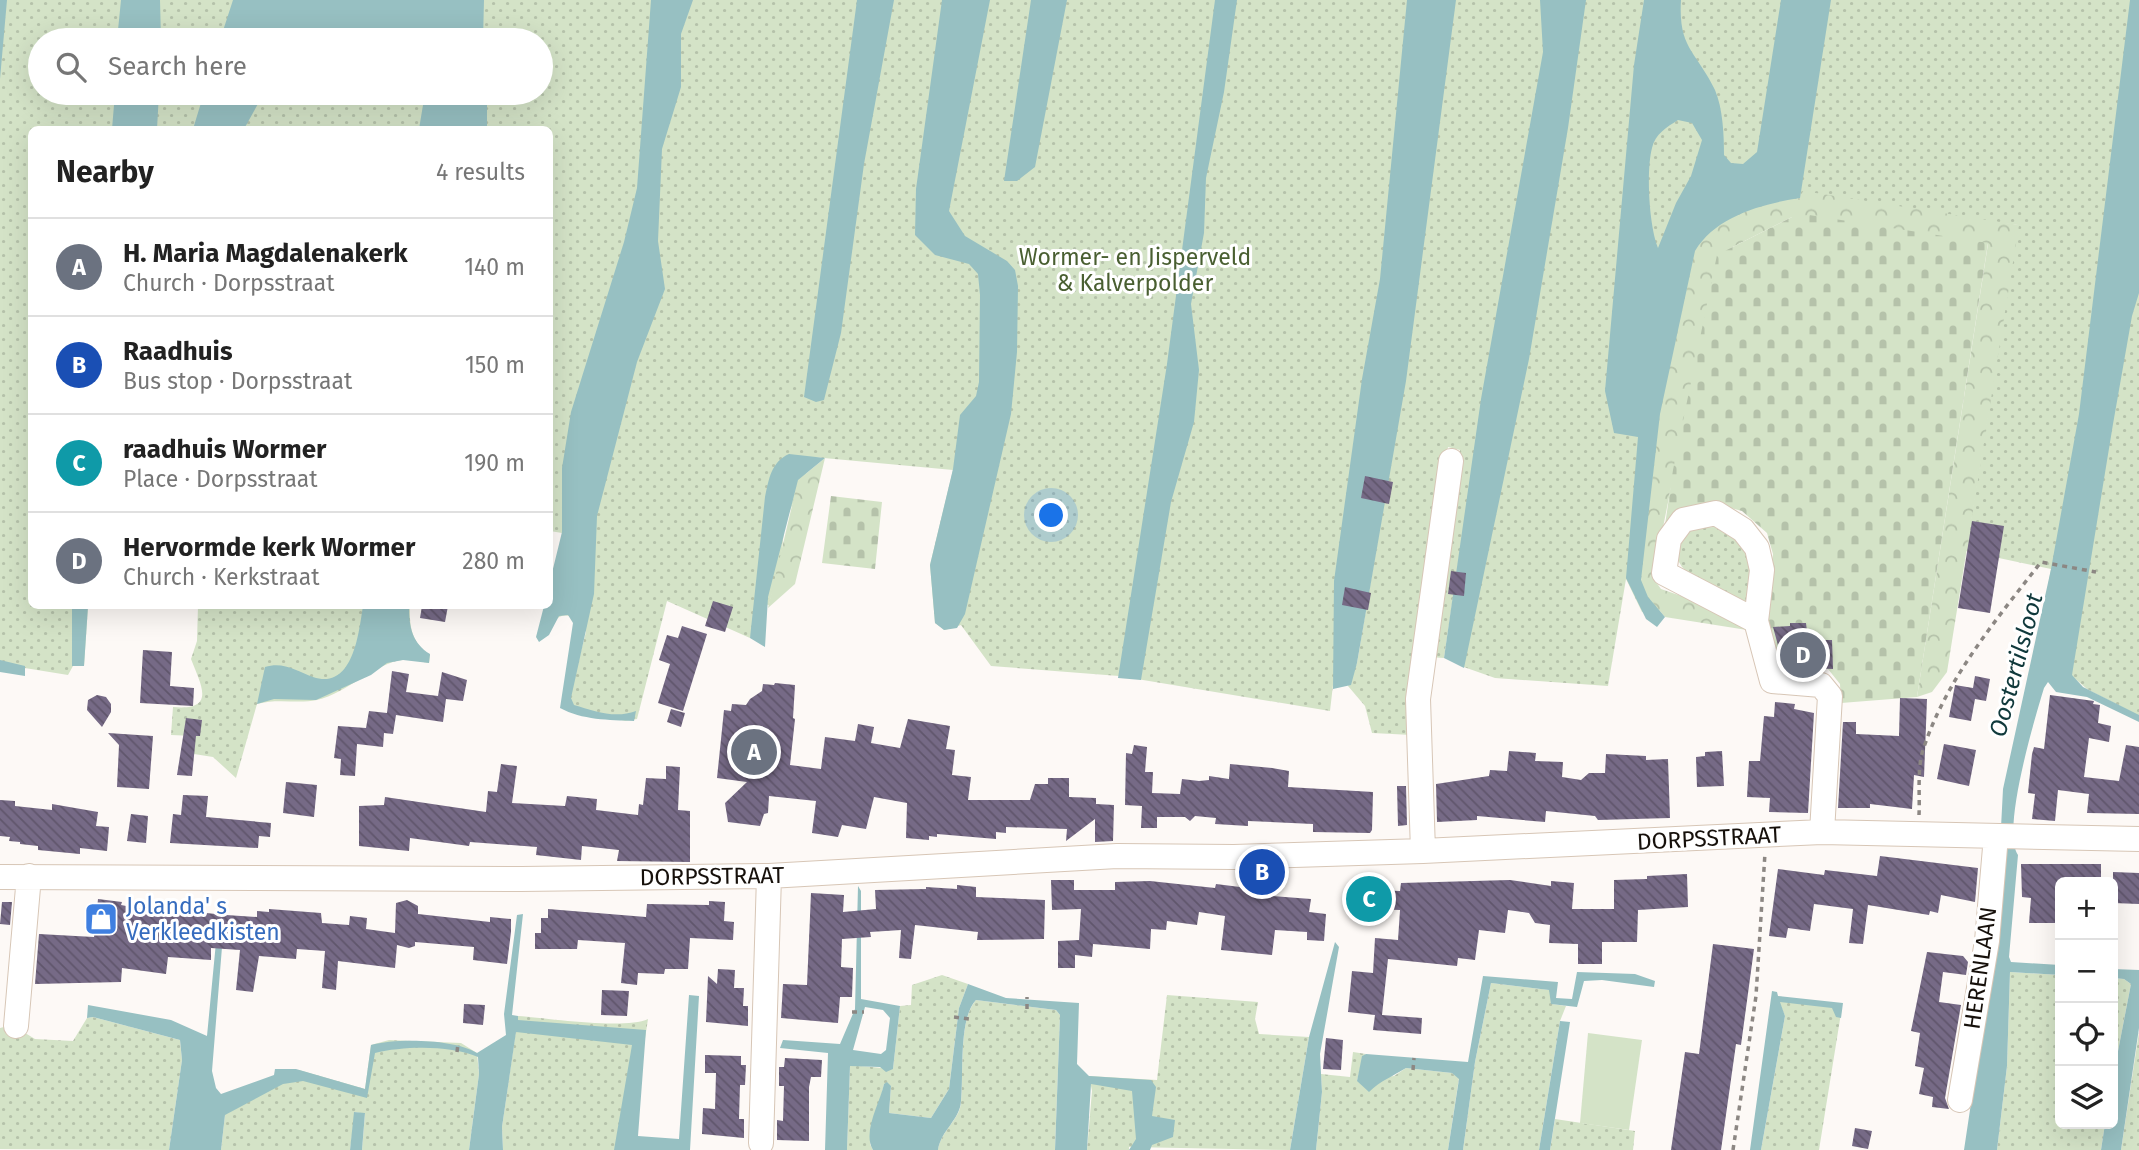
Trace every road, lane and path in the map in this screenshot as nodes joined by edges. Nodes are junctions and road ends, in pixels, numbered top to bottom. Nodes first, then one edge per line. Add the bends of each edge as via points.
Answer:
1 (1451, 461) dead end
2 (2096, 572) dead end
3 (1756, 621) junction
4 (1822, 832) junction
5 (1765, 834) junction
6 (1918, 834) junction
7 (2004, 836) junction
8 (2139, 839) edge
9 (1423, 851) junction
10 (29, 876) junction
11 (769, 876) junction
12 (0, 877) edge
13 (1027, 997) dead end
14 (1027, 1009) dead end
15 (852, 1012) dead end
16 (864, 1012) dead end
17 (954, 1017) dead end
18 (969, 1019) dead end
19 (16, 1026) dead end
20 (458, 1044) dead end
21 (457, 1052) dead end
22 (1414, 1058) dead end
23 (1413, 1070) dead end
24 (1960, 1100) dead end
25 (761, 1143) dead end
26 (1733, 1150) edge

1 - 9 street via 1418,699
2 - 6 path via 2041,562 1987,630 1947,695 1922,752
3 - 3 street via 1762,570 1757,548 1743,530 1716,513 1683,520 1669,539 1664,573
3 - 4 street via 1772,681 1821,684 1830,695
4 - 5 street, DORPSSTRAAT
4 - 6 street, DORPSSTRAAT
5 - 9 street, DORPSSTRAAT
5 - 26 path via 1756,996
6 - 7 street, DORPSSTRAAT
7 - 8 street, DORPSSTRAAT
7 - 24 street, HERENLAAN
9 - 11 street, DORPSSTRAAT via 1117,856
10 - 11 street, DORPSSTRAAT
10 - 12 street, DORPSSTRAAT
10 - 19 street
11 - 25 street
13 - 14 path
15 - 16 path
17 - 18 path
20 - 21 path
22 - 23 path

